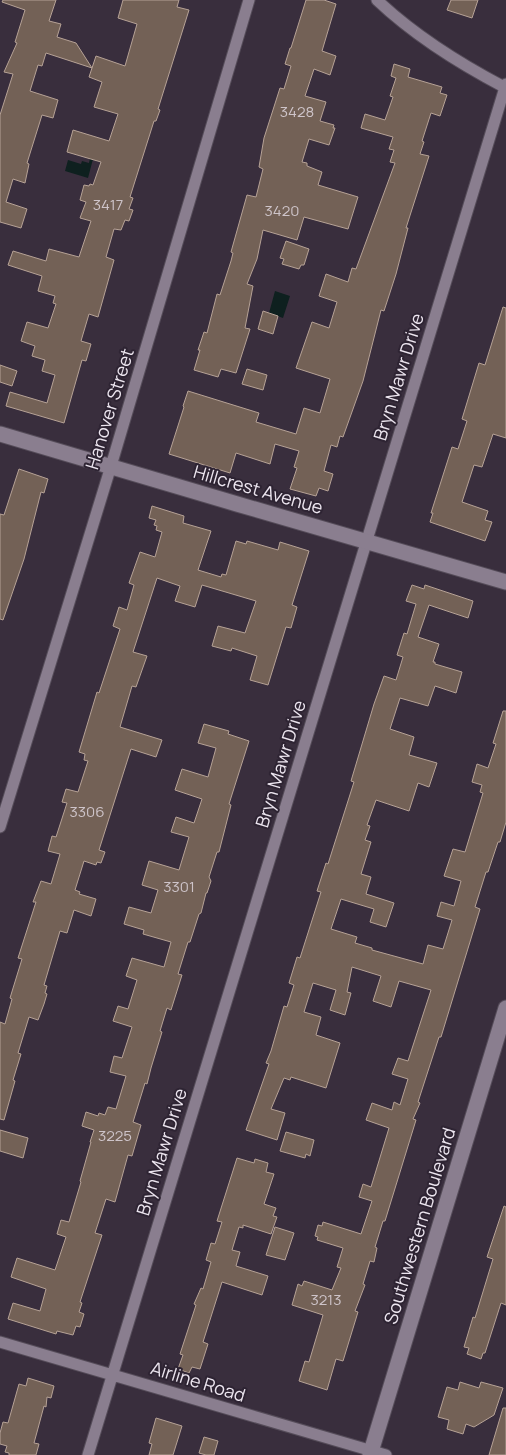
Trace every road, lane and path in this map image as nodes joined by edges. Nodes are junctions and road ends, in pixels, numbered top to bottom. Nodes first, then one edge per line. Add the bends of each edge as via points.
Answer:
1 (249, 0) edge
2 (377, 0) edge
3 (506, 86) edge
4 (0, 434) edge
5 (111, 466) junction
6 (367, 541) junction
7 (506, 582) edge
8 (0, 827) edge
9 (506, 1008) edge
10 (0, 1342) edge
11 (113, 1374) junction
12 (376, 1454) edge
13 (88, 1455) edge

1 - 5 street, Hanover Street
2 - 3 street via 423,38 466,66
3 - 6 street, Bryn Mawr Drive
4 - 5 street, Hillcrest Avenue
5 - 6 street, Hillcrest Avenue
5 - 8 street, Hanover Street
6 - 7 street, Hillcrest Avenue
6 - 11 street, Bryn Mawr Drive
9 - 12 street, Southwestern Boulevard
10 - 11 street, Airline Road
11 - 12 street, Airline Road
11 - 13 street, Bryn Mawr Drive

